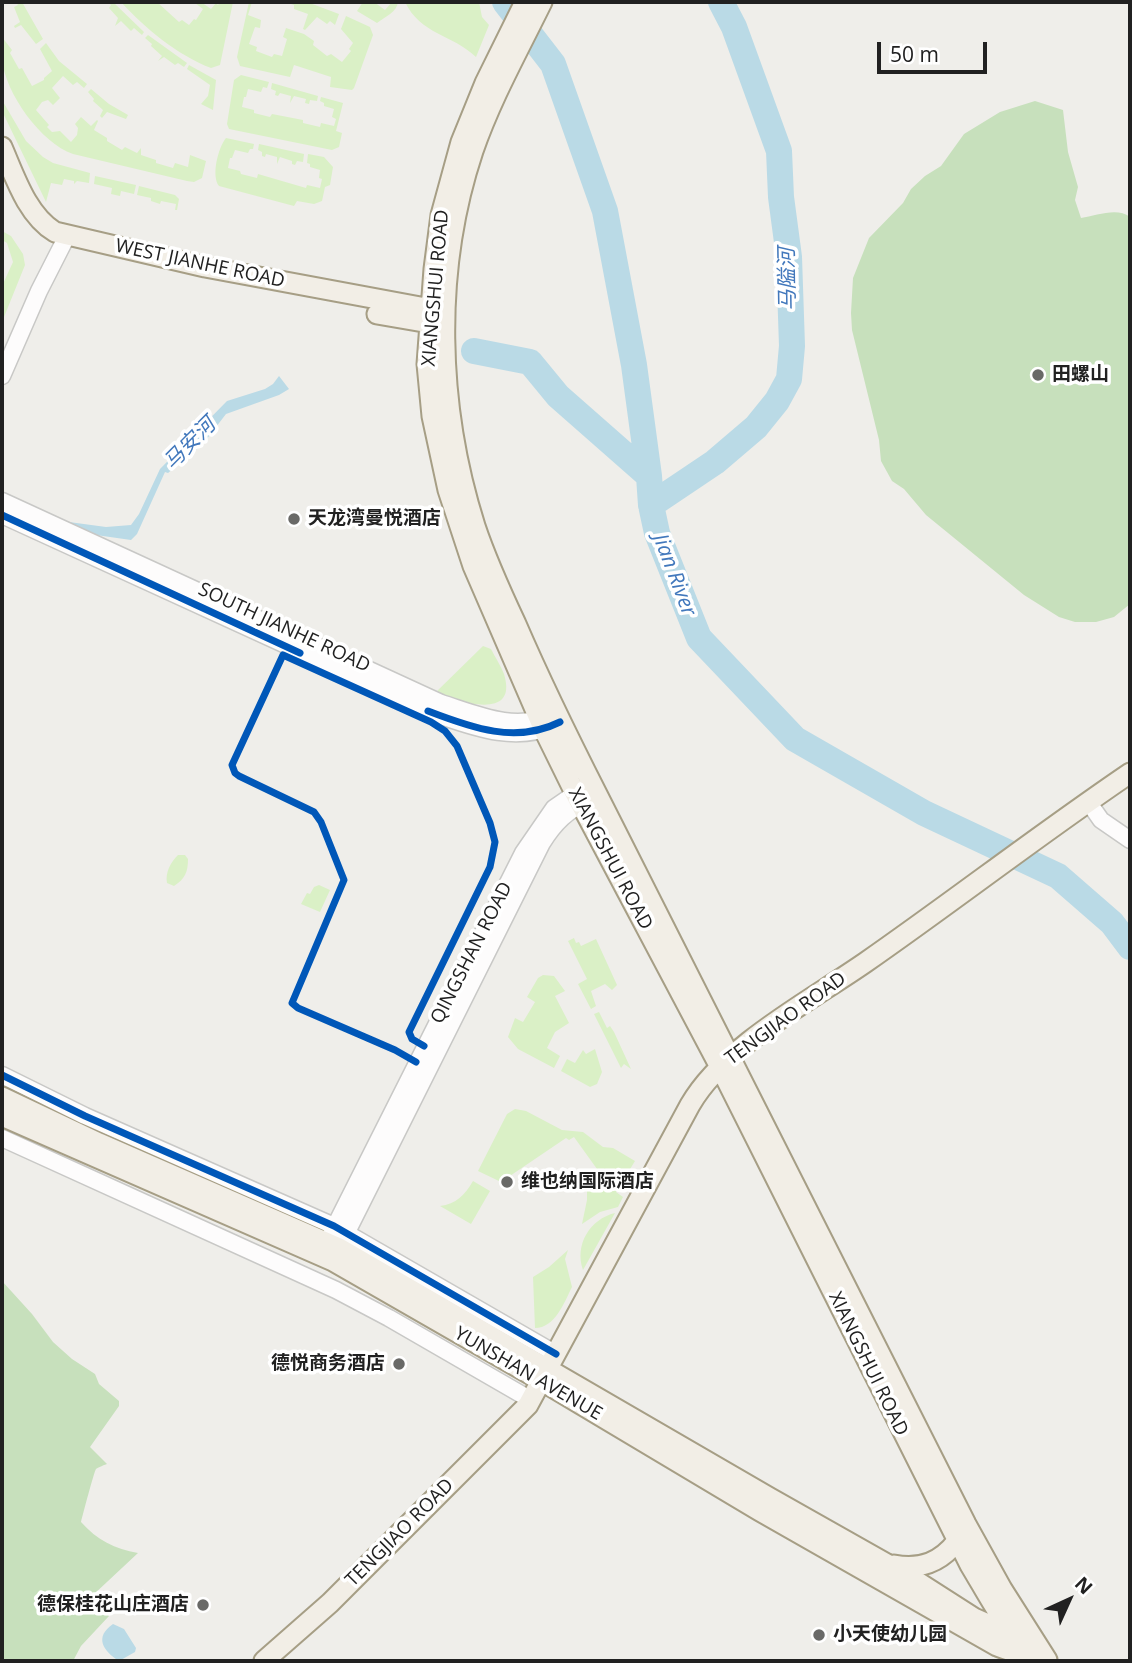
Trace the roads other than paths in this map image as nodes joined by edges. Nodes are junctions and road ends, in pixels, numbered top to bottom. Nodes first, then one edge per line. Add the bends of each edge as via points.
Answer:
1 (525, 2) edge
2 (542, 2) edge
3 (491, 88) junction
4 (2, 147) edge
5 (2, 174) edge
6 (59, 240) junction
7 (438, 318) junction
8 (2, 353) edge
9 (2, 376) edge
10 (2, 501) edge
11 (2, 515) edge
12 (550, 721) junction
13 (1130, 773) edge
14 (1130, 785) edge
15 (586, 794) junction
16 (1094, 810) junction
17 (1067, 822) junction
18 (1130, 840) edge
19 (729, 1068) junction
20 (2, 1075) edge
21 (2, 1097) edge
22 (2, 1116) edge
23 (107, 1126) junction
24 (2, 1138) edge
25 (120, 1152) junction
26 (233, 1217) junction
27 (333, 1244) junction
28 (250, 1251) junction
29 (551, 1373) junction
30 (531, 1400) junction
31 (957, 1541) junction
32 (885, 1563) junction
33 (1015, 1623) junction
34 (1035, 1652) edge
35 (264, 1661) edge
36 (1047, 1661) edge

1 - 3 main road, XIANGSHUI ROAD
2 - 3 main road, XIANGSHUI ROAD
3 - 7 main road, XIANGSHUI ROAD via 460,199
4 - 6 main road via 31,210
5 - 6 main road, WEST JIANHE ROAD via 32,231
6 - 7 main road, WEST JIANHE ROAD
6 - 8 street
6 - 9 street
7 - 12 main road, XIANGSHUI ROAD via 427,364 432,416 448,491 472,566
10 - 12 street, SOUTH JIANHE ROAD via 433,700 509,722
11 - 12 street, SOUTH JIANHE ROAD via 429,711 517,734
12 - 15 main road, XIANGSHUI ROAD
13 - 17 main road, TENGJIAO ROAD
14 - 16 main road, TENGJIAO ROAD
15 - 19 main road, XIANGSHUI ROAD
15 - 27 street, QINGSHAN ROAD via 554,808 523,853
16 - 17 main road, TENGJIAO ROAD
16 - 18 street
17 - 19 main road, TENGJIAO ROAD
19 - 29 main road, TENGJIAO ROAD via 701,1108
19 - 31 main road, XIANGSHUI ROAD
19 - 33 main road, XIANGSHUI ROAD
20 - 23 street
21 - 25 main road, YUNSHAN AVENUE
22 - 26 main road, YUNSHAN AVENUE
23 - 25 street
23 - 27 street
24 - 28 street
25 - 27 main road, YUNSHAN AVENUE
26 - 27 main road, YUNSHAN AVENUE
26 - 28 street
27 - 29 main road, YUNSHAN AVENUE
27 - 29 street
28 - 30 street via 356,1299
29 - 30 main road, TENGJIAO ROAD
29 - 32 main road, YUNSHAN AVENUE
29 - 34 main road, YUNSHAN AVENUE via 760,1511 989,1641 1014,1652
30 - 35 main road, TENGJIAO ROAD via 330,1603
31 - 32 main road via 932,1563 904,1567
31 - 33 main road, XIANGSHUI ROAD via 993,1605
32 - 33 main road, YUNSHAN AVENUE via 974,1618 1001,1630
33 - 34 main road, XIANGSHUI ROAD
34 - 36 main road, XIANGSHUI ROAD

